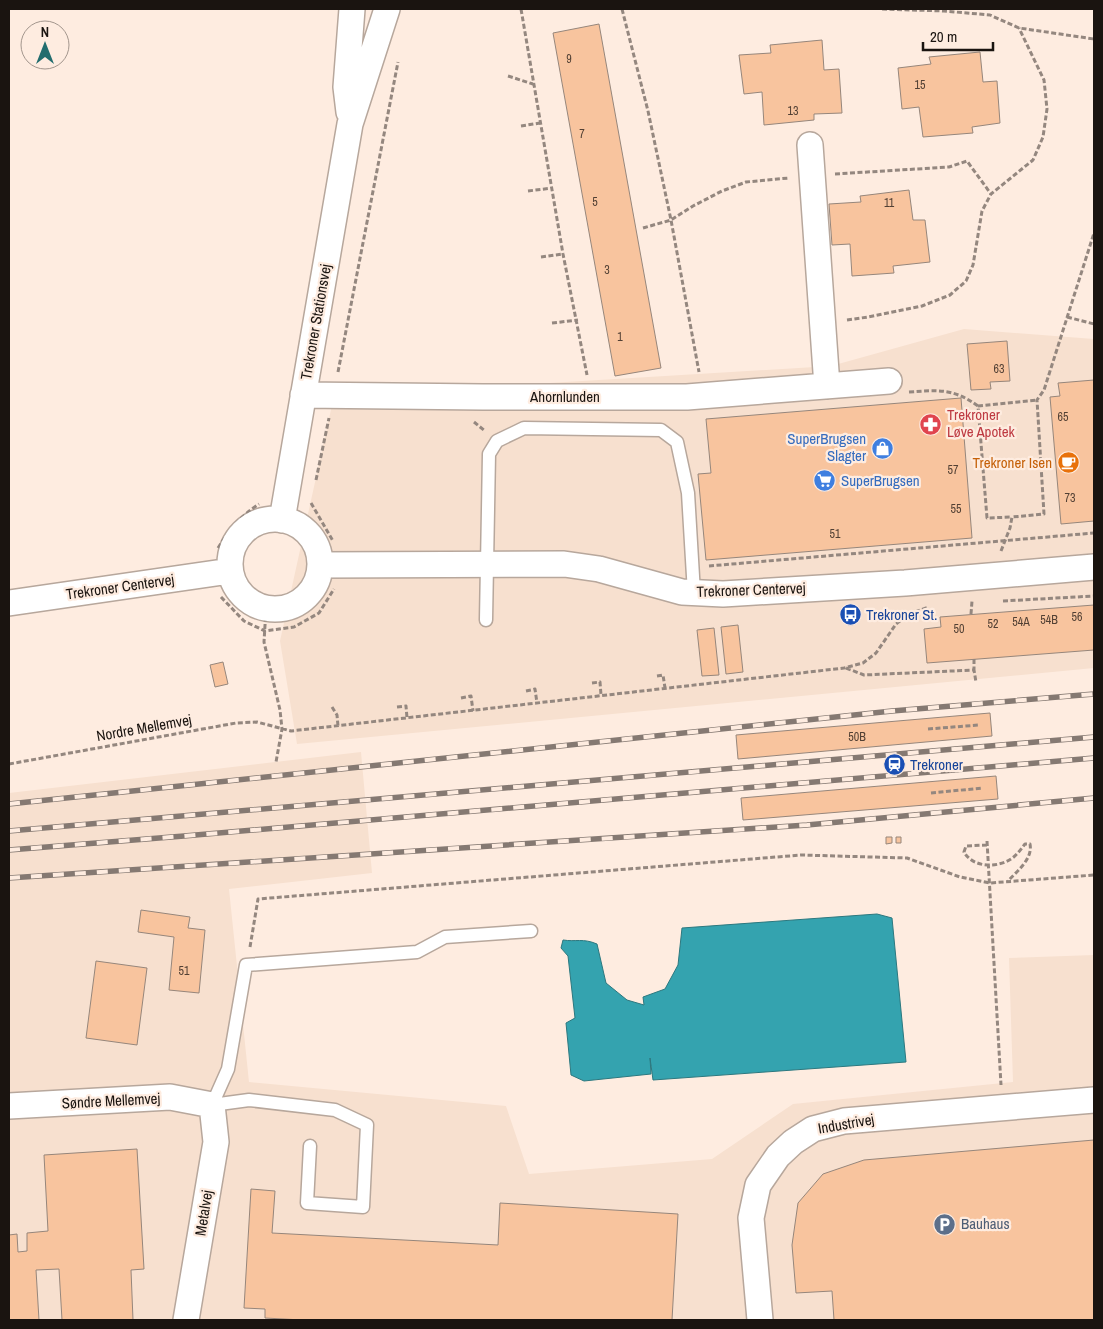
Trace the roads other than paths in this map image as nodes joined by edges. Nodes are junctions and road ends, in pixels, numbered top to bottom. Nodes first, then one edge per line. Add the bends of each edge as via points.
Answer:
1 (352, 9) edge
2 (387, 9) edge
3 (350, 124) junction
4 (810, 145) dead end
5 (827, 386) junction
6 (896, 387) road end
7 (303, 395) junction
8 (282, 520) junction
9 (487, 564) junction
10 (320, 565) junction
11 (1091, 568) edge
12 (230, 571) junction
13 (694, 593) junction
14 (9, 603) edge
15 (486, 620) dead end
16 (531, 931) dead end
17 (1094, 1100) edge
18 (212, 1105) junction
19 (9, 1106) edge
20 (310, 1146) dead end
21 (186, 1320) edge
22 (760, 1320) edge

1 - 3 street, Trekroner Stationsvej via 346,87
2 - 3 street, Trekroner Stationsvej
3 - 7 street, Trekroner Stationsvej
4 - 5 street
5 - 6 street, Ahornlunden
5 - 7 street, Ahornlunden via 687,398
7 - 8 street, Trekroner Stationsvej
8 - 10 street via 307,533 316,545
8 - 12 street via 254,524 243,532 230,557
9 - 10 street, Trekroner Centervej
9 - 13 street, Trekroner Centervej via 564,564 600,569
9 - 13 lane via 488,454 496,441 524,428 661,430 677,442 688,493
9 - 15 lane
10 - 12 street via 317,581 309,594 297,604 282,609 266,609 249,602 237,588
11 - 13 street, Trekroner Centervej via 905,583
12 - 14 street, Trekroner Centervej
16 - 18 lane via 446,937 417,952 246,965 228,1069
17 - 22 street, Industrivej via 844,1121 813,1128 778,1156 758,1185 751,1218
18 - 19 street, Søndre Mellemvej via 170,1097
18 - 20 lane via 249,1100 334,1110 367,1125 363,1207 308,1203
18 - 21 street, Metalvej via 216,1142

